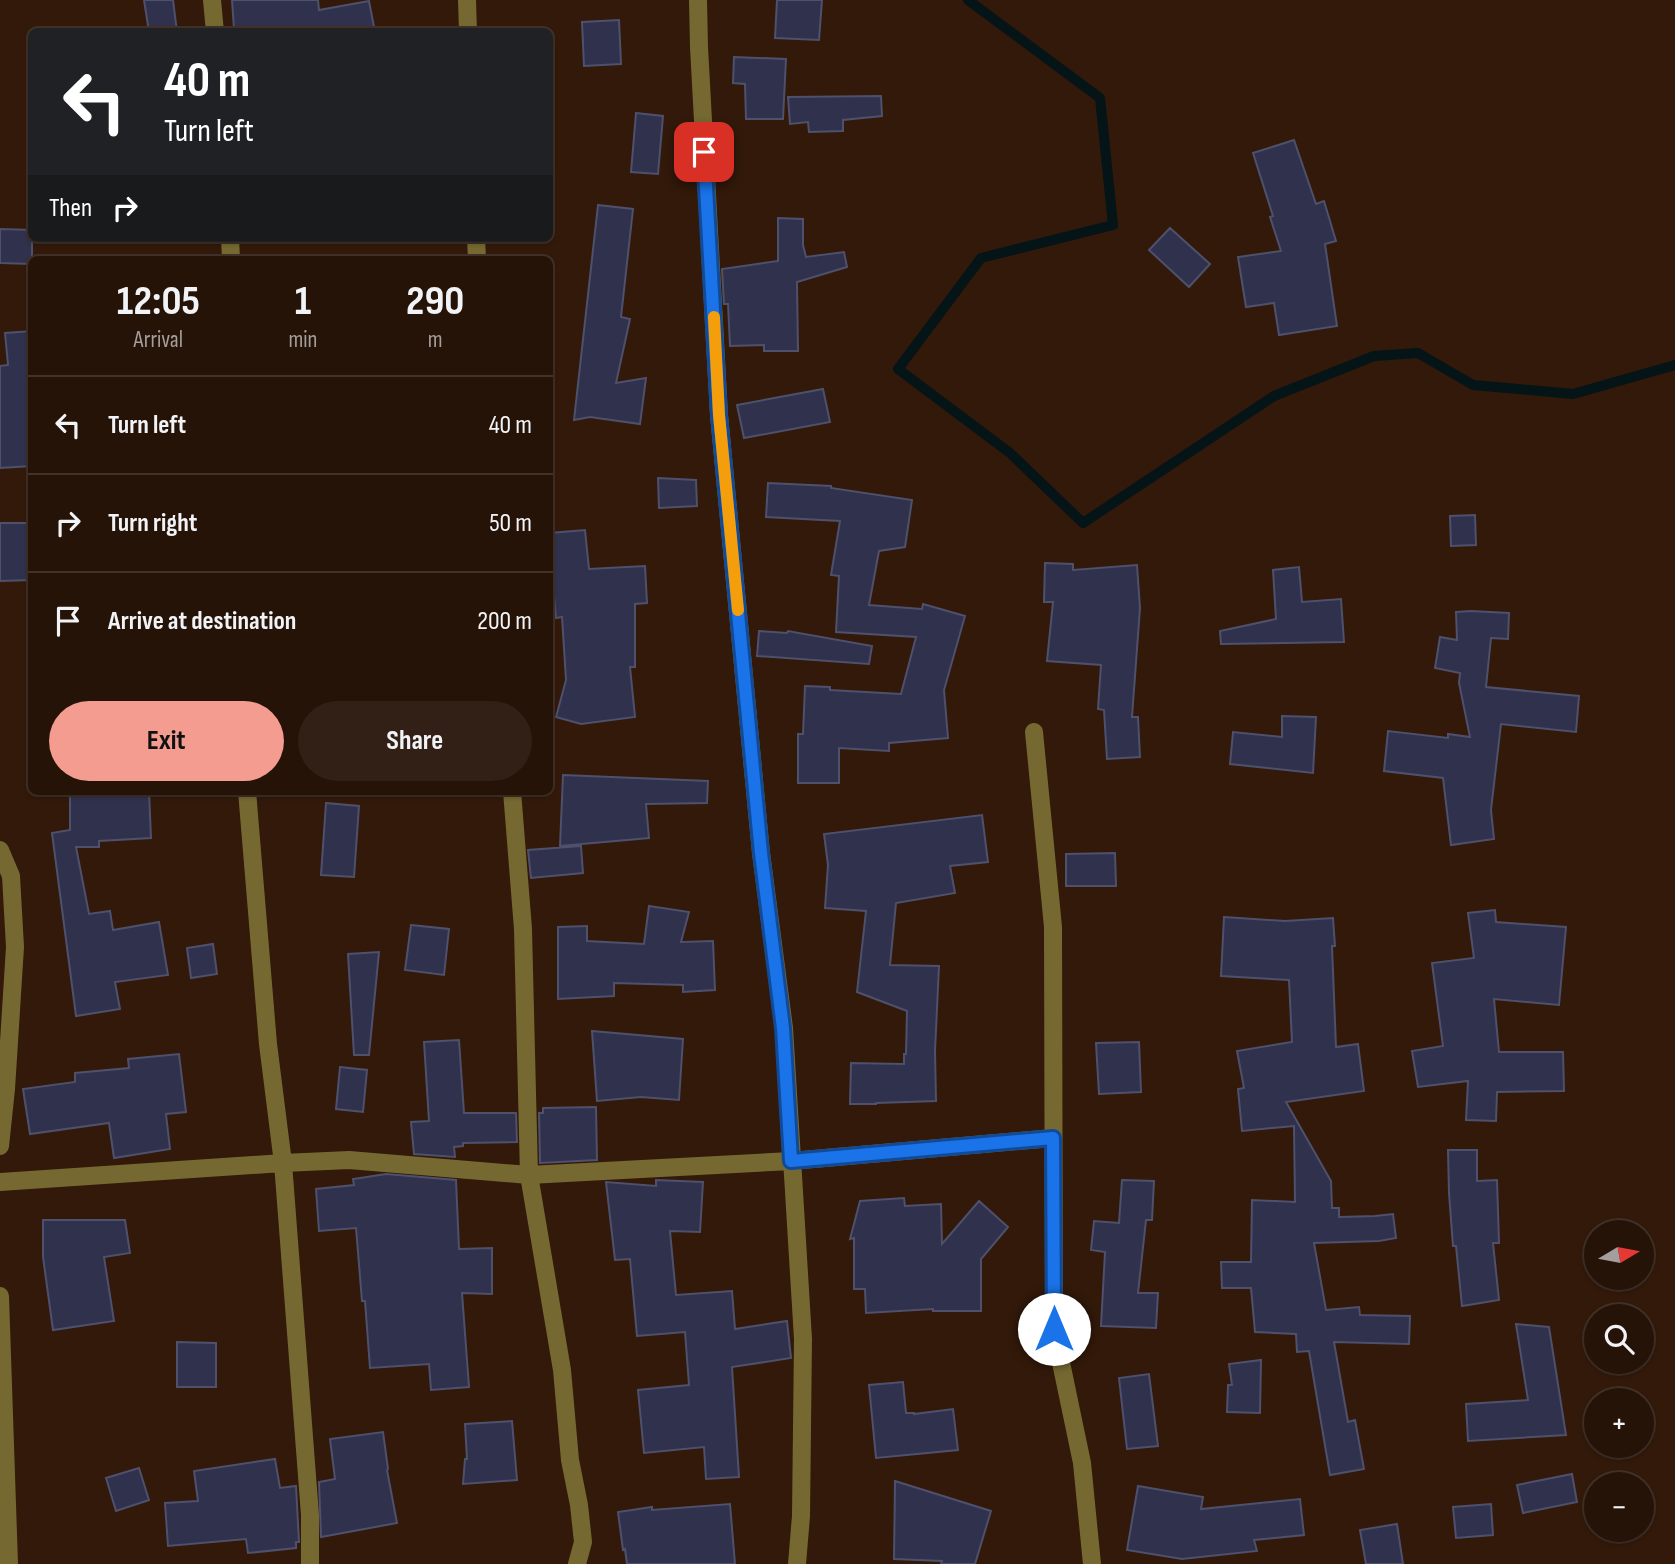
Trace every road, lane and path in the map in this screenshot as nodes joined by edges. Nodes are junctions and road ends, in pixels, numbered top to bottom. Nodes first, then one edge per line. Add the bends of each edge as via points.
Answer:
1 (212, 0) edge
2 (467, 0) edge
3 (698, 0) edge
4 (215, 28) edge
5 (468, 28) edge
6 (1034, 732) dead end
7 (247, 795) edge
8 (512, 795) edge
9 (0, 850) edge
10 (1053, 1138) junction
11 (0, 1146) edge
12 (791, 1161) junction
13 (284, 1163) junction
14 (529, 1175) junction
15 (0, 1182) edge
16 (0, 1296) edge
17 (9, 1564) edge
18 (310, 1564) edge
19 (577, 1564) edge
20 (797, 1564) edge
21 (1092, 1564) edge

1 - 4 street
2 - 5 street
3 - 12 street via 719,415 761,853 783,1028
6 - 10 street via 1052,927
7 - 13 street via 268,1044
8 - 14 street via 523,929
9 - 11 street via 11,876 15,947
10 - 12 street
10 - 21 street via 1054,1329 1082,1463
12 - 14 street
12 - 20 street via 803,1339
13 - 14 street via 349,1160
13 - 15 street
13 - 18 street
14 - 19 street via 579,1505 583,1542
16 - 17 street

